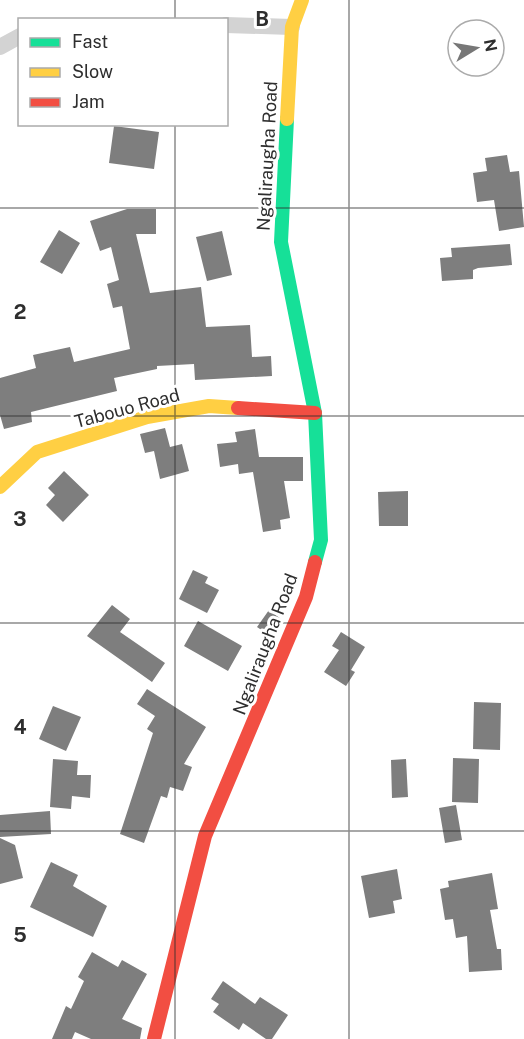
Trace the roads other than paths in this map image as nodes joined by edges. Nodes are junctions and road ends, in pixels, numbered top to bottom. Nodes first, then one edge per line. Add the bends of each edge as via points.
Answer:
1 (302, 0) edge
2 (228, 25) edge
3 (292, 27) junction
4 (18, 37) edge
5 (0, 47) edge
6 (315, 413) junction
7 (0, 488) edge
8 (154, 1039) edge

1 - 3 street, Ngaliraugha Road
2 - 3 street
3 - 6 street, Ngaliraugha Road via 280,242
4 - 5 street
6 - 7 street, Tabouo Road via 209,406 147,417 37,452
6 - 8 street, Ngaliraugha Road via 321,540 306,597 205,836

